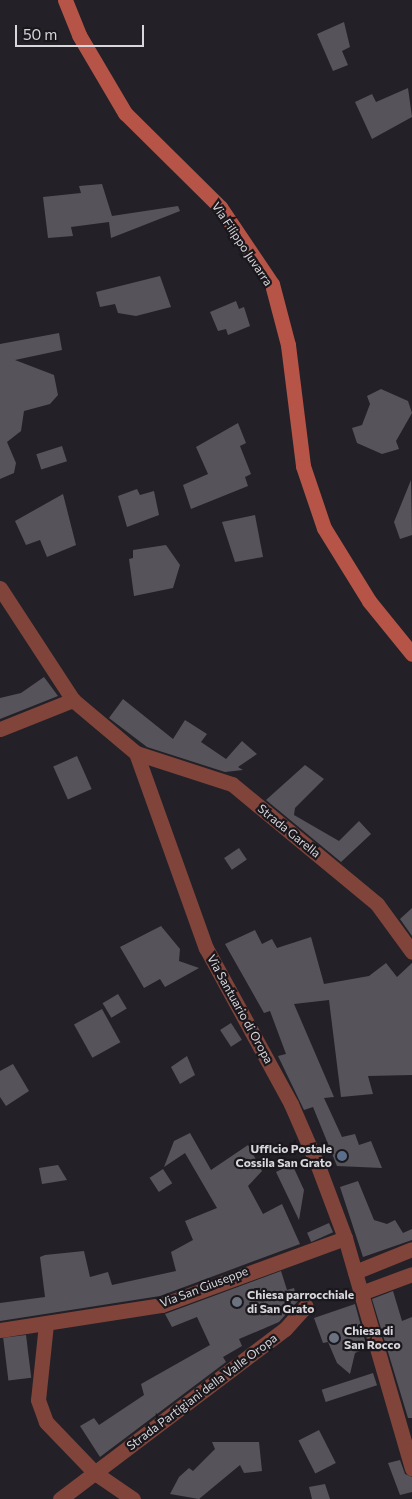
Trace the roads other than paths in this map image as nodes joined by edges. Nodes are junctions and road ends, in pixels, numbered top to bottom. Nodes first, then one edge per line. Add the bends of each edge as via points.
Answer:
1 (64, 0) edge
2 (0, 588) edge
3 (412, 654) edge
4 (73, 700) junction
5 (0, 729) edge
6 (136, 753) junction
7 (412, 952) edge
8 (345, 1238) junction
9 (412, 1249) edge
10 (355, 1272) junction
11 (412, 1274) edge
12 (361, 1293) junction
13 (306, 1306) dead end
14 (46, 1324) junction
15 (0, 1330) edge
16 (412, 1468) edge
17 (95, 1473) junction
18 (60, 1499) edge
19 (133, 1499) edge

1 - 3 main road, Via Filippo Juvarra via 79,35 125,112 220,207 272,284 288,345 303,466 324,528 369,601
2 - 4 street
4 - 5 street
4 - 6 street
6 - 7 street, Strada Garella via 232,784 378,904
6 - 8 street, Via Santuario di Oropa via 206,948 291,1104
8 - 10 street, Via Santuario di Oropa
8 - 14 street, Via San Giuseppe via 162,1305
9 - 10 street
10 - 12 street, Via Santuario di Oropa
11 - 12 street
12 - 16 street, Via Santuario di Oropa
13 - 17 street, Strada Partigiani della Valle Oropa via 285,1329
14 - 15 street, Via San Giuseppe
14 - 17 street via 38,1400 46,1422
17 - 18 street, Strada Partigiani della Valle Oropa
17 - 19 street

